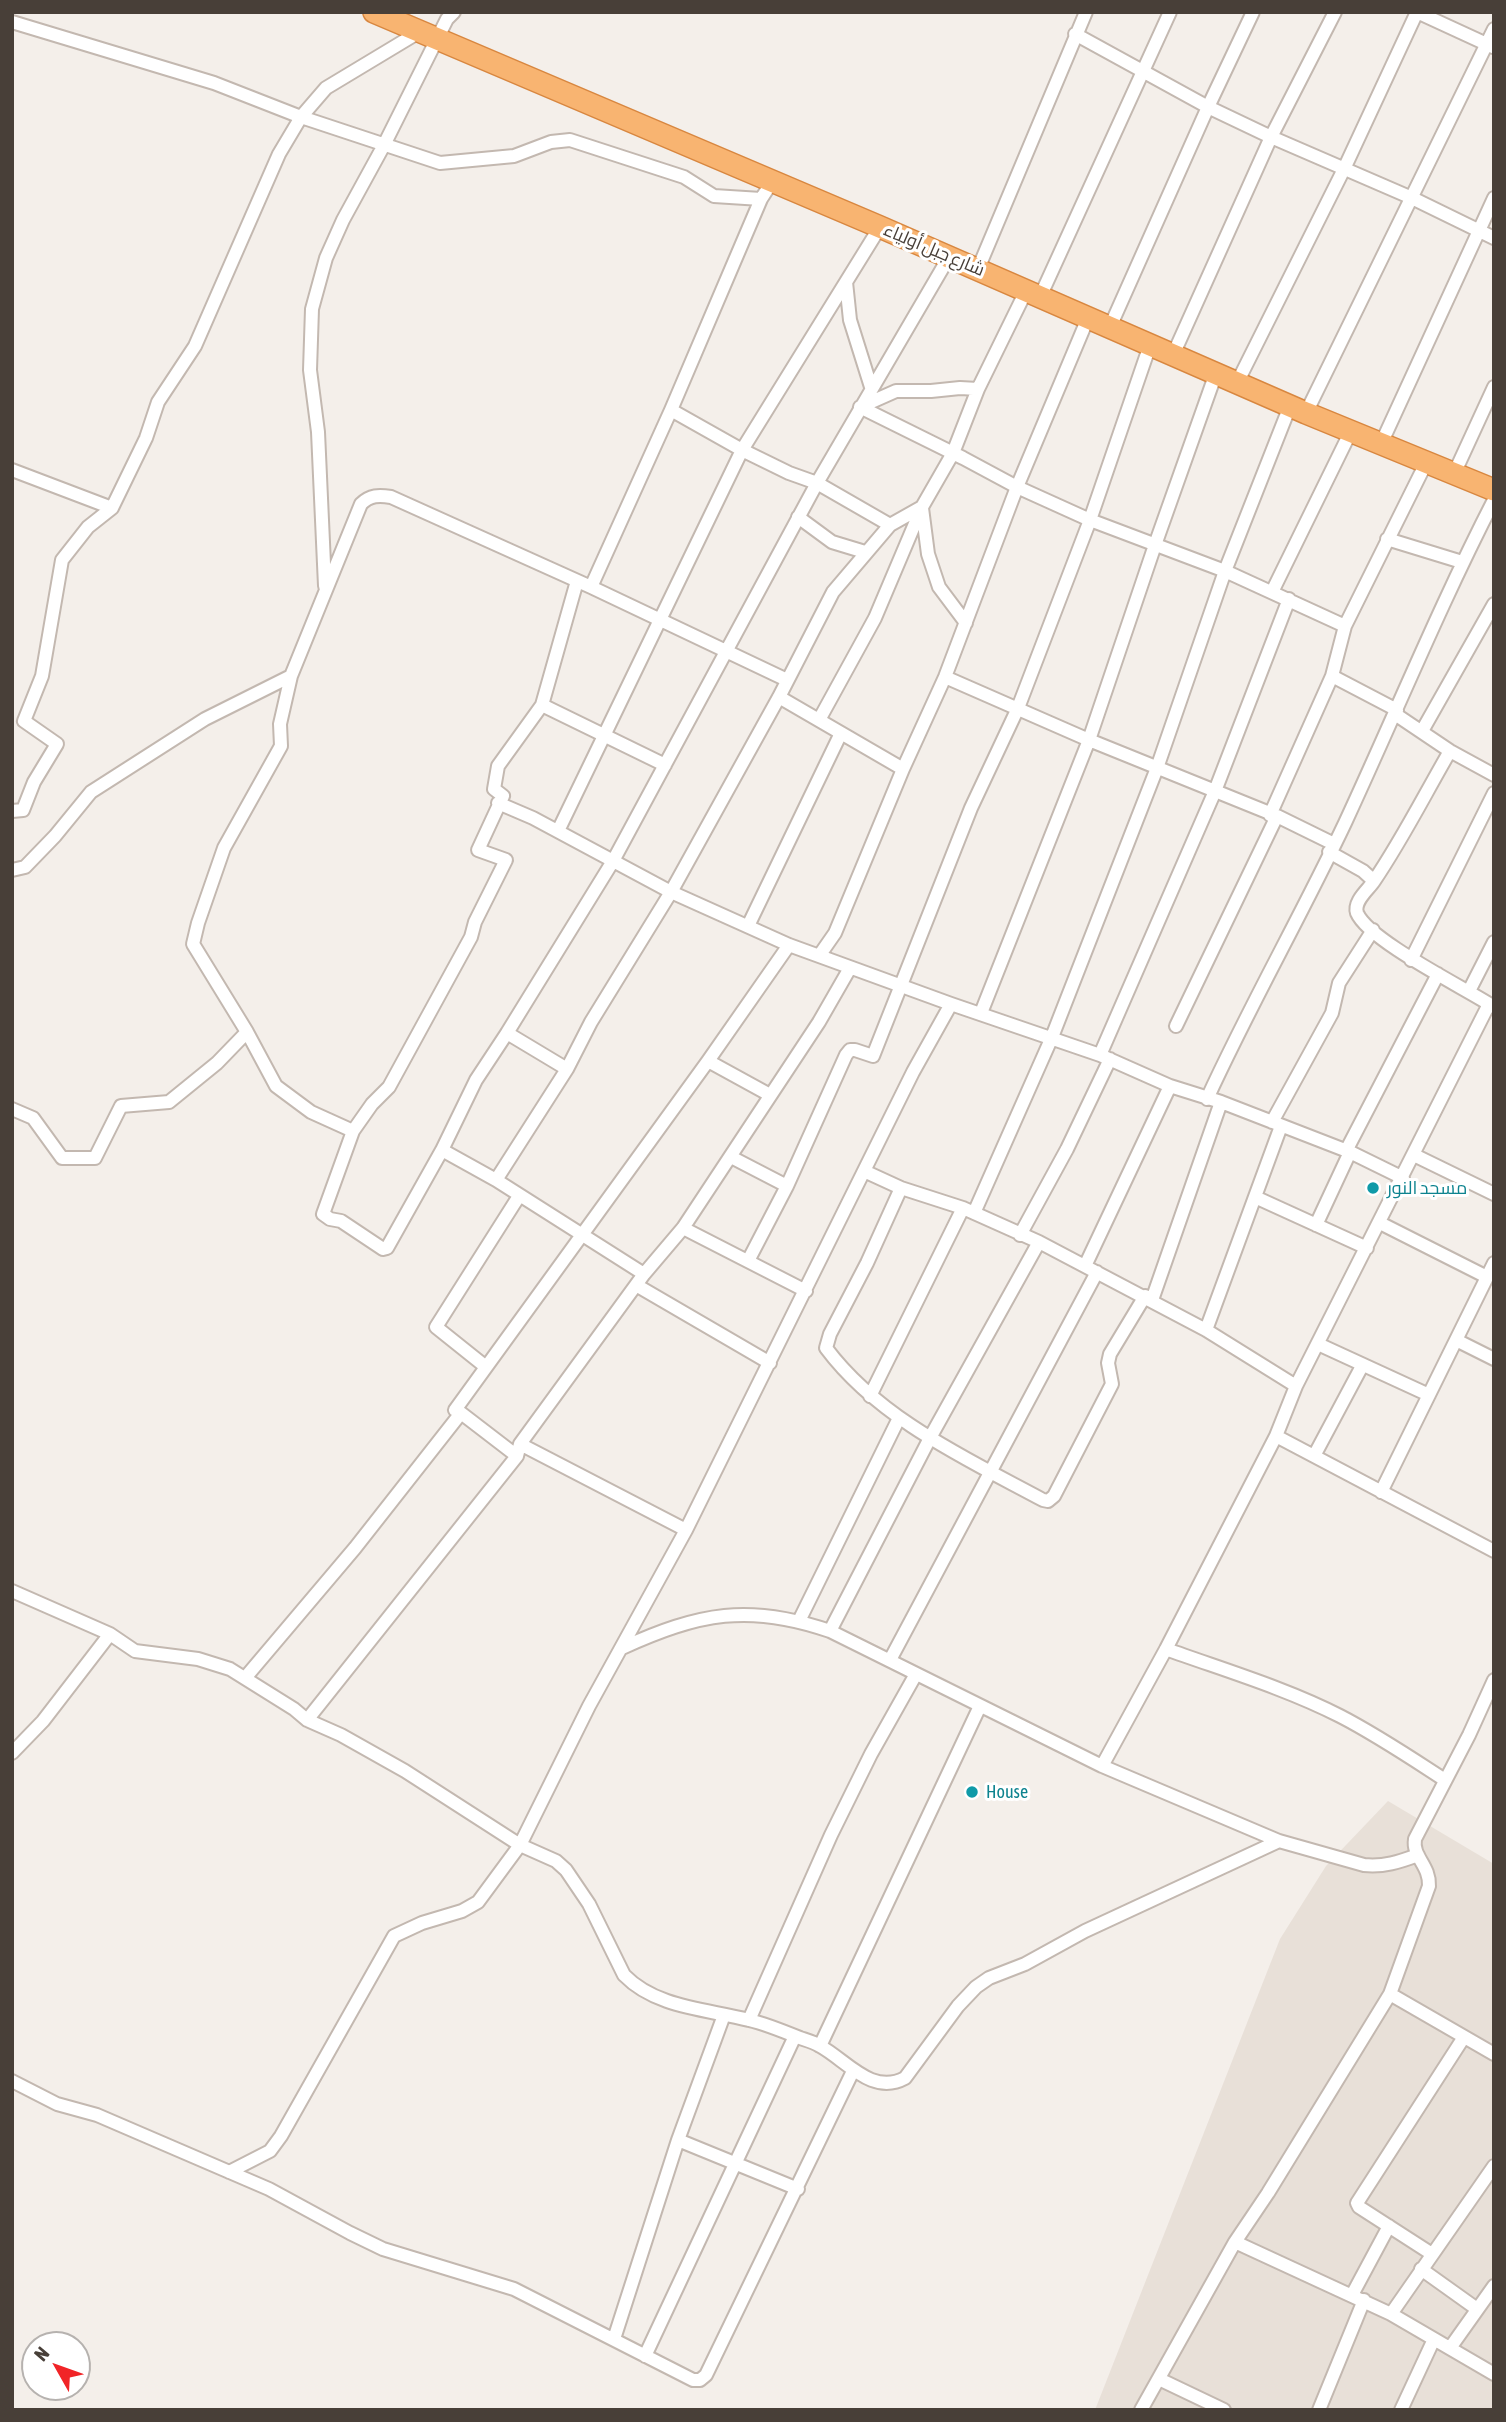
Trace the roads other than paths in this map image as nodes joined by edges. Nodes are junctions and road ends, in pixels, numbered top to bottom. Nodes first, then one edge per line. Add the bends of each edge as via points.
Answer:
1 (374, 12) edge
2 (454, 12) edge
3 (1086, 12) edge
4 (1170, 12) edge
5 (1253, 12) edge
6 (1335, 12) edge
7 (1417, 12) edge
8 (12, 22) edge
9 (1494, 29) edge
10 (1075, 34) junction
11 (429, 36) junction
12 (1490, 46) edge
13 (1141, 72) junction
14 (1208, 107) junction
15 (301, 117) junction
16 (1271, 137) junction
17 (384, 145) junction
18 (1344, 169) junction
19 (767, 190) junction
20 (1412, 198) junction
21 (1494, 198) edge
22 (880, 227) junction
23 (1478, 231) junction
24 (1494, 238) edge
25 (948, 257) junction
26 (978, 269) junction
27 (846, 281) junction
28 (1033, 294) junction
29 (1088, 318) junction
30 (1110, 327) junction
31 (1150, 345) junction
32 (1173, 355) junction
33 (1216, 373) junction
34 (1237, 383) junction
35 (871, 387) junction
36 (1494, 387) edge
37 (978, 389) junction
38 (860, 407) junction
39 (1298, 409) junction
40 (671, 410) junction
41 (1351, 431) junction
42 (1381, 443) junction
43 (742, 450) junction
44 (953, 453) junction
45 (1426, 463) junction
46 (12, 470) edge
47 (1454, 474) junction
48 (817, 483) junction
49 (1017, 487) junction
50 (1494, 490) edge
51 (1494, 500) edge
52 (922, 507) junction
53 (112, 508) junction
54 (798, 517) junction
55 (1090, 520) junction
56 (890, 525) junction
57 (1387, 539) junction
58 (1155, 545) junction
59 (865, 552) junction
60 (1462, 562) junction
61 (1225, 571) junction
62 (577, 581) junction
63 (591, 587) junction
64 (325, 590) junction
65 (1272, 592) junction
66 (1289, 599) junction
67 (1494, 604) edge
68 (660, 620) junction
69 (965, 622) junction
70 (1345, 626) junction
71 (726, 651) junction
72 (291, 676) junction
73 (1332, 676) junction
74 (945, 677) junction
75 (787, 680) junction
76 (779, 697) junction
77 (542, 705) junction
78 (1018, 708) junction
79 (1396, 712) junction
80 (819, 720) junction
81 (1422, 731) junction
82 (841, 733) junction
83 (605, 734) junction
84 (1089, 740) junction
85 (1450, 751) junction
86 (665, 765) junction
87 (1157, 768) junction
88 (904, 769) junction
89 (1494, 775) edge
90 (1215, 791) junction
91 (1494, 793) edge
92 (498, 803) junction
93 (12, 811) edge
94 (1274, 816) junction
95 (558, 831) junction
96 (1331, 848) junction
97 (613, 861) junction
98 (12, 870) edge
99 (1374, 881) junction
100 (671, 892) junction
101 (748, 926) junction
102 (1373, 930) junction
103 (1494, 942) edge
104 (789, 945) junction
105 (819, 956) junction
106 (1411, 960) junction
107 (850, 968) junction
108 (1438, 974) junction
109 (901, 986) junction
110 (1469, 991) junction
111 (951, 1004) junction
112 (1492, 1005) edge
113 (981, 1013) junction
114 (1176, 1026) dead end
115 (247, 1031) junction
116 (507, 1033) junction
117 (1052, 1037) junction
118 (1105, 1057) junction
119 (708, 1061) junction
120 (567, 1069) junction
121 (1170, 1086) junction
122 (770, 1095) junction
123 (1208, 1099) junction
124 (1221, 1102) junction
125 (12, 1108) edge
126 (1277, 1124) junction
127 (353, 1131) junction
128 (442, 1150) junction
129 (1348, 1152) junction
130 (1414, 1155) junction
131 (731, 1157) junction
132 (864, 1171) junction
133 (1403, 1178) junction
134 (496, 1180) junction
135 (787, 1186) junction
136 (901, 1188) junction
137 (1494, 1194) edge
138 (519, 1195) junction
139 (1255, 1198) junction
140 (968, 1210) junction
141 (1380, 1223) junction
142 (1316, 1225) junction
143 (683, 1228) junction
144 (582, 1235) junction
145 (1020, 1235) junction
146 (1040, 1242) junction
147 (1367, 1248) junction
148 (748, 1261) junction
149 (1494, 1263) edge
150 (1091, 1269) junction
151 (1487, 1277) junction
152 (640, 1279) junction
153 (806, 1291) junction
154 (1148, 1298) junction
155 (1206, 1330) junction
156 (1456, 1340) junction
157 (1318, 1344) junction
158 (1494, 1359) edge
159 (770, 1363) junction
160 (1362, 1366) junction
161 (486, 1367) junction
162 (1296, 1386) junction
163 (1429, 1395) junction
164 (870, 1396) junction
165 (461, 1413) junction
166 (899, 1418) junction
167 (931, 1436) junction
168 (1276, 1436) junction
169 (519, 1450) junction
170 (1314, 1456) junction
171 (990, 1471) junction
172 (1381, 1492) junction
173 (686, 1530) junction
174 (1494, 1551) edge
175 (12, 1591) edge
176 (799, 1620) junction
177 (831, 1631) junction
178 (110, 1634) junction
179 (622, 1648) junction
180 (1166, 1649) junction
181 (890, 1660) junction
182 (916, 1674) junction
183 (244, 1678) junction
184 (1494, 1680) edge
185 (980, 1706) junction
186 (307, 1720) junction
187 (12, 1753) edge
188 (1102, 1766) junction
189 (1446, 1780) junction
190 (1279, 1841) junction
191 (520, 1845) junction
192 (1418, 1855) junction
193 (1390, 1994) junction
194 (723, 2015) junction
195 (749, 2020) junction
196 (794, 2036) junction
197 (1464, 2037) junction
198 (820, 2046) junction
199 (1494, 2054) edge
200 (853, 2071) junction
201 (12, 2081) edge
202 (678, 2140) junction
203 (736, 2162) junction
204 (1494, 2165) edge
205 (229, 2172) junction
206 (798, 2189) junction
207 (1389, 2226) junction
208 (1236, 2242) junction
209 (1432, 2253) junction
210 (1421, 2269) junction
211 (1494, 2286) edge
212 (1358, 2298) junction
213 (1476, 2309) junction
214 (1391, 2314) junction
215 (1434, 2339) junction
216 (614, 2340) junction
217 (1450, 2348) junction
218 (645, 2356) junction
219 (1494, 2374) edge
220 (1158, 2379) junction
221 (1141, 2410) edge
222 (1224, 2410) edge
223 (1319, 2410) edge
224 (1401, 2410) edge

1 - 11 highway, شارع جبل أولياء
2 - 11 street
3 - 10 street
4 - 13 street
5 - 14 street
6 - 16 street
7 - 12 street
7 - 18 street
8 - 15 street via 214,83
9 - 12 street
10 - 13 street
10 - 26 street
11 - 15 street via 326,88
11 - 17 street
11 - 19 highway, شارع جبل أولياء
12 - 20 street
13 - 14 street
13 - 28 street
14 - 16 street
14 - 30 street
15 - 17 street
15 - 53 street via 279,154 195,346 158,402
16 - 18 street
16 - 32 street
17 - 19 street via 440,163 514,156 570,140 684,177 714,196
17 - 64 street via 343,219 312,309 310,370 318,432
18 - 20 street
18 - 34 street
19 - 22 highway, شارع جبل أولياء
19 - 40 street
20 - 23 street
20 - 39 street
21 - 23 street
22 - 25 highway, شارع جبل أولياء
22 - 27 street
23 - 24 street
23 - 42 street
25 - 26 highway, شارع جبل أولياء
25 - 35 street
26 - 28 highway, شارع جبل أولياء
27 - 35 street via 849,320
27 - 43 street
28 - 29 highway, شارع جبل أولياء
28 - 37 street
29 - 30 highway, شارع جبل أولياء
29 - 49 street
30 - 31 highway, شارع جبل أولياء
31 - 32 highway, شارع جبل أولياء
31 - 55 street
32 - 33 highway, شارع جبل أولياء
33 - 34 highway, شارع جبل أولياء
33 - 58 street
34 - 39 highway, شارع جبل أولياء
35 - 38 street
36 - 47 street
37 - 38 street via 896,391
37 - 44 street
38 - 44 street
38 - 48 street
39 - 41 highway, شارع جبل أولياء
39 - 61 street
40 - 43 street
40 - 63 street
41 - 42 highway, شارع جبل أولياء
41 - 65 street
42 - 45 highway, شارع جبل أولياء
43 - 48 street
43 - 68 street
44 - 49 street
44 - 52 street
45 - 47 highway, شارع جبل أولياء
45 - 57 street
46 - 53 street
47 - 50 highway, شارع جبل أولياء
48 - 54 street
48 - 56 street
49 - 55 street
49 - 69 street
51 - 60 street
52 - 56 street
52 - 69 street via 928,554 939,587
52 - 80 street via 875,618
53 - 93 street via 88,527 62,559 42,676 24,720 57,744 23,810
54 - 59 street via 832,542
54 - 71 street
55 - 58 street
55 - 78 street
56 - 59 street
57 - 60 street
57 - 70 street
58 - 61 street
58 - 84 street
59 - 75 street via 833,592
60 - 79 street
61 - 65 street
61 - 87 street
62 - 63 street
62 - 64 street via 381,495 361,504
62 - 77 street
63 - 68 street
64 - 72 street
65 - 66 street
66 - 70 street
66 - 90 street
67 - 81 street
68 - 71 street
68 - 83 street
69 - 74 street
70 - 73 street
71 - 75 street
71 - 86 street
72 - 98 street via 205,719 91,792 25,867
72 - 115 street via 280,724 281,746 223,848 194,944
73 - 79 street
73 - 94 street
74 - 78 street
74 - 88 street
75 - 76 street
76 - 80 street
76 - 100 street
77 - 83 street
77 - 92 street via 498,766 494,789 503,796
78 - 84 street
78 - 109 street via 971,808
79 - 81 street
79 - 96 street
80 - 82 street
81 - 85 street
82 - 88 street
82 - 101 street
83 - 86 street
83 - 95 street
84 - 87 street
84 - 113 street
85 - 89 street
85 - 99 street
86 - 97 street
87 - 90 street
87 - 117 street
88 - 105 street via 835,933
90 - 94 street
90 - 118 street
91 - 106 street
92 - 95 street
92 - 127 street via 478,849 506,860 471,937 389,1087
94 - 96 street
94 - 114 street
95 - 97 street
96 - 99 street
96 - 123 street
97 - 100 street
97 - 116 street
99 - 102 street via 1356,909
100 - 101 street
100 - 120 street
101 - 104 street
102 - 106 street
102 - 126 street via 1339,983 1332,1013
103 - 110 street
104 - 105 street
104 - 119 street
105 - 107 street
106 - 108 street
107 - 109 street
107 - 122 street
108 - 110 street
108 - 129 street
109 - 111 street
109 - 135 street via 873,1056 855,1050 846,1055
110 - 112 street
111 - 113 street
111 - 132 street
112 - 130 street
113 - 117 street
115 - 125 street via 169,1102 121,1106 95,1158 62,1158 33,1118
115 - 127 street via 276,1086 311,1112
116 - 120 street
116 - 128 street via 476,1080
117 - 118 street
117 - 140 street
118 - 121 street
118 - 145 street via 1067,1149
119 - 122 street
119 - 144 street
120 - 134 street
121 - 123 street
121 - 150 street
122 - 131 street
123 - 124 street
124 - 126 street
124 - 154 street
126 - 129 street
126 - 139 street
127 - 128 street via 323,1214 383,1248
128 - 134 street
129 - 133 street
129 - 142 street
130 - 133 street
130 - 137 street
131 - 135 street
131 - 143 street
132 - 136 street
132 - 153 street
133 - 141 street
134 - 138 street
135 - 148 street
136 - 140 street
136 - 164 street via 826,1348
138 - 144 street
138 - 161 street via 436,1327
139 - 142 street
139 - 155 street
140 - 145 street
140 - 164 street
141 - 147 street
141 - 151 street
142 - 147 street
143 - 148 street
143 - 152 street
144 - 152 street
144 - 161 street
145 - 146 street
146 - 150 street
146 - 167 street
147 - 157 street
148 - 153 street
149 - 151 street
150 - 154 street
150 - 171 street
151 - 156 street
152 - 159 street
152 - 169 street
153 - 159 street
154 - 155 street
154 - 171 street via 1110,1354 1112,1384 1054,1496 1043,1500
155 - 162 street
156 - 158 street
156 - 163 street
157 - 160 street
157 - 162 street
159 - 173 street
160 - 163 street
160 - 170 street
161 - 165 street via 455,1410
162 - 168 street
163 - 172 street
164 - 166 street
165 - 169 street
165 - 183 street via 355,1548
166 - 167 street
166 - 176 street
167 - 171 street
167 - 177 street
168 - 170 street
168 - 180 street
169 - 173 street
169 - 186 street
170 - 172 street
171 - 181 street
172 - 174 street
173 - 179 street
175 - 178 street
176 - 177 street
176 - 179 street via 759,1615 699,1618
177 - 181 street
178 - 183 street via 135,1651 198,1659
178 - 187 street via 43,1721
179 - 191 street
180 - 188 street
180 - 189 street via 1338,1715
181 - 182 street
182 - 185 street
182 - 195 street via 831,1835
183 - 186 street
184 - 189 street
185 - 188 street
185 - 198 street
186 - 191 street via 405,1771
188 - 190 street
189 - 192 street via 1415,1839
190 - 192 street via 1364,1865 1391,1865
190 - 200 street via 989,1978 958,2007 898,2082 870,2080
191 - 194 street via 566,1870 632,1984 657,1997
191 - 205 street via 478,1902 394,1936 281,2136 270,2151
192 - 193 street via 1429,1872 1429,1886
193 - 197 street
193 - 208 street
194 - 195 street
194 - 202 street
195 - 196 street
196 - 198 street
196 - 203 street
197 - 199 street
197 - 207 street via 1358,2199 1359,2207
198 - 200 street
200 - 206 street
201 - 205 street via 57,2104 97,2115
202 - 203 street
202 - 216 street
203 - 206 street
203 - 218 street
204 - 209 street
205 - 216 street via 383,2249 514,2289
206 - 218 street via 706,2375 693,2380
207 - 209 street
207 - 212 street
208 - 212 street
208 - 220 street
209 - 210 street
210 - 213 street
210 - 214 street
211 - 213 street
212 - 214 street
212 - 223 street
213 - 217 street
214 - 215 street
215 - 217 street
215 - 224 street
216 - 218 street
217 - 219 street
220 - 221 street
220 - 222 street

